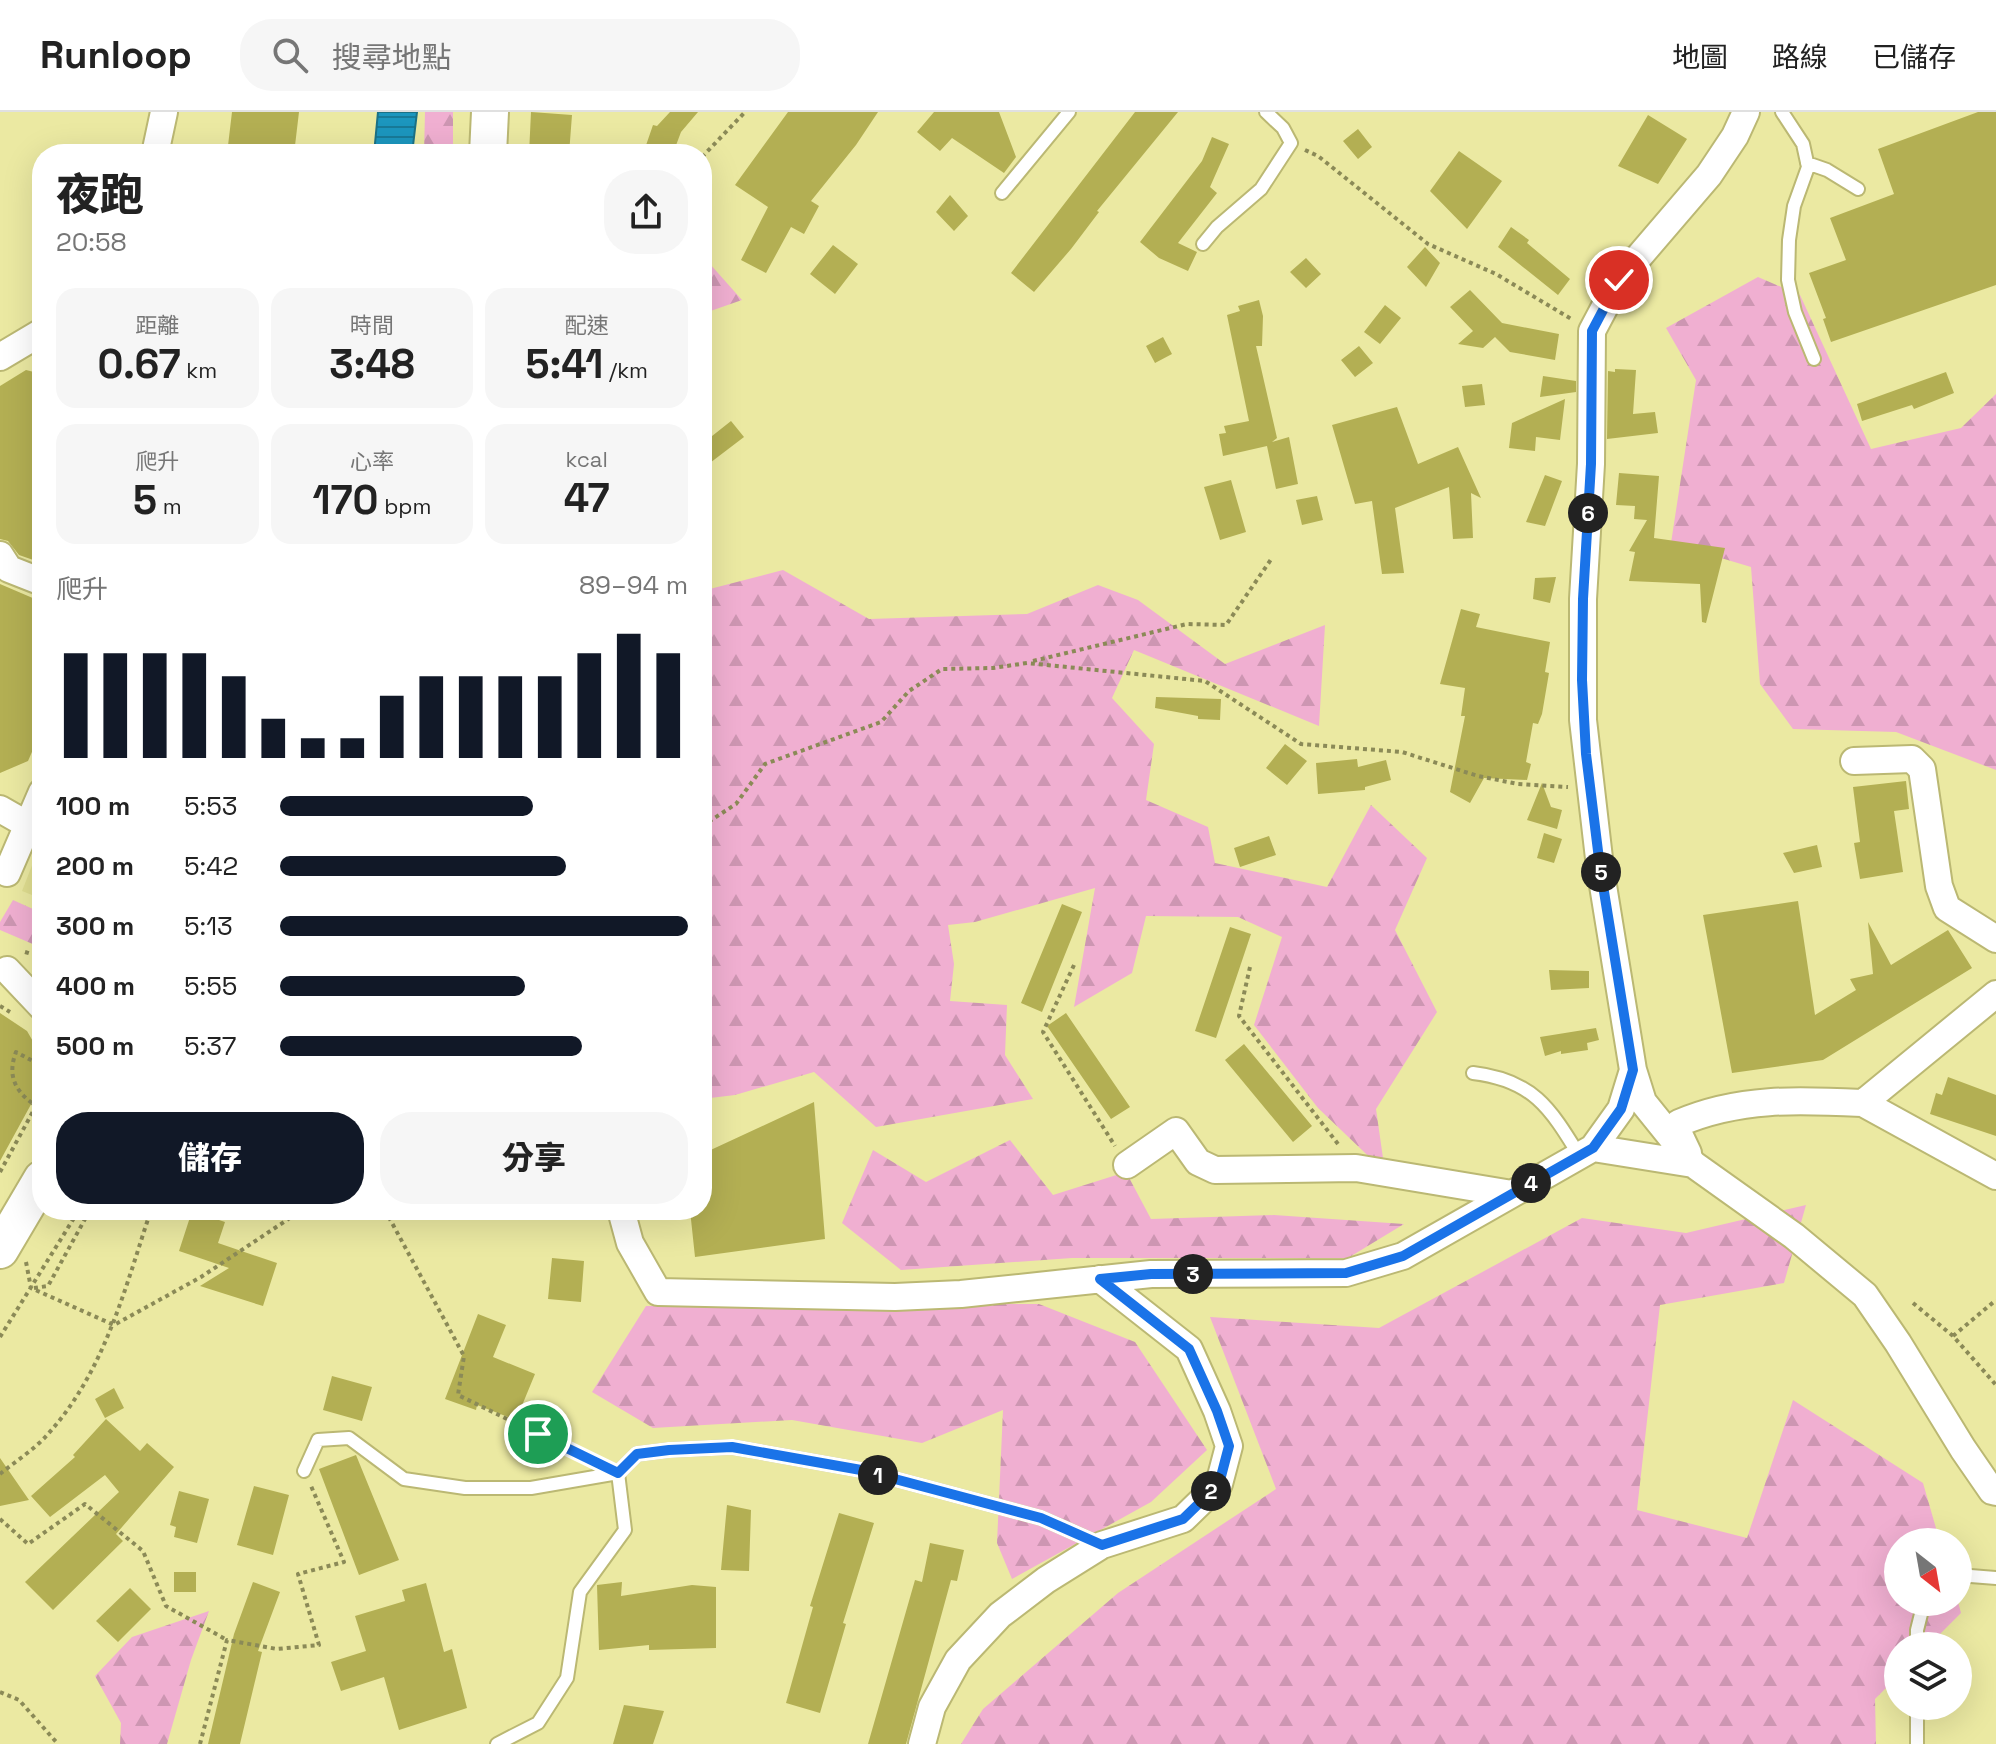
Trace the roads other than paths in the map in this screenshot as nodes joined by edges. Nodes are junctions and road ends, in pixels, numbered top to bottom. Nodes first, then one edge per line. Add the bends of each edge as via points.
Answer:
1 (164, 112) edge
2 (490, 112) edge
3 (1069, 112) edge
4 (1266, 112) edge
5 (1746, 112) edge
6 (1782, 112) edge
7 (157, 144) edge
8 (488, 144) edge
9 (1807, 163) junction
10 (1858, 189) dead end
11 (1002, 193) dead end
12 (1203, 244) dead end
13 (32, 338) edge
14 (0, 357) edge
15 (1814, 359) dead end
16 (0, 555) edge
17 (32, 578) edge
18 (1854, 761) dead end
19 (0, 809) edge
20 (32, 816) edge
21 (28, 825) junction
22 (7, 873) dead end
23 (1996, 939) edge
24 (3, 968) edge
25 (32, 975) edge
26 (1996, 994) edge
27 (32, 997) edge
28 (1633, 1070) junction
29 (1473, 1073) dead end
30 (1863, 1103) junction
31 (1586, 1152) junction
32 (1693, 1164) junction
33 (1127, 1165) road end
34 (1996, 1176) edge
35 (1512, 1194) junction
36 (32, 1206) edge
37 (624, 1220) edge
38 (13, 1258) edge
39 (1100, 1279) junction
40 (304, 1471) road end
41 (618, 1473) junction
42 (1995, 1495) edge
43 (1102, 1545) junction
44 (1972, 1576) edge
45 (1996, 1578) edge
46 (1917, 1720) edge
47 (497, 1744) edge
48 (922, 1744) edge
49 (1917, 1744) edge

1 - 7 street
2 - 8 main road
3 - 11 lane
4 - 12 lane via 1291,143 1261,189
5 - 28 street via 1709,175 1619,280 1592,331 1583,720
6 - 9 lane via 1803,144
9 - 10 lane
9 - 15 lane via 1794,206 1788,280
13 - 14 street
16 - 17 street via 9,569
18 - 23 street via 1912,759 1922,769 1947,908
19 - 21 street
20 - 21 street
21 - 22 street
24 - 25 street
24 - 27 street
26 - 30 street
28 - 31 street via 1621,1109
28 - 32 street via 1643,1102
29 - 31 lane via 1506,1080 1538,1098
30 - 32 street via 1778,1100 1702,1113 1679,1123
30 - 34 street
31 - 32 street
31 - 35 street
32 - 42 street via 1865,1295
33 - 35 street via 1176,1131 1198,1162 1215,1170 1356,1168
35 - 39 street via 1403,1256 1346,1273
36 - 38 main road
37 - 39 street via 630,1243 658,1292 895,1297
39 - 43 street via 1189,1349 1229,1446 1219,1484 1183,1519
40 - 41 lane via 318,1440 349,1438 404,1479 465,1488 531,1488
41 - 43 lane via 637,1454 732,1447 942,1491 1041,1518
41 - 47 lane via 625,1530 580,1592 567,1678 538,1723
43 - 48 street via 1000,1615 958,1660 932,1707
44 - 45 lane
46 - 49 lane

